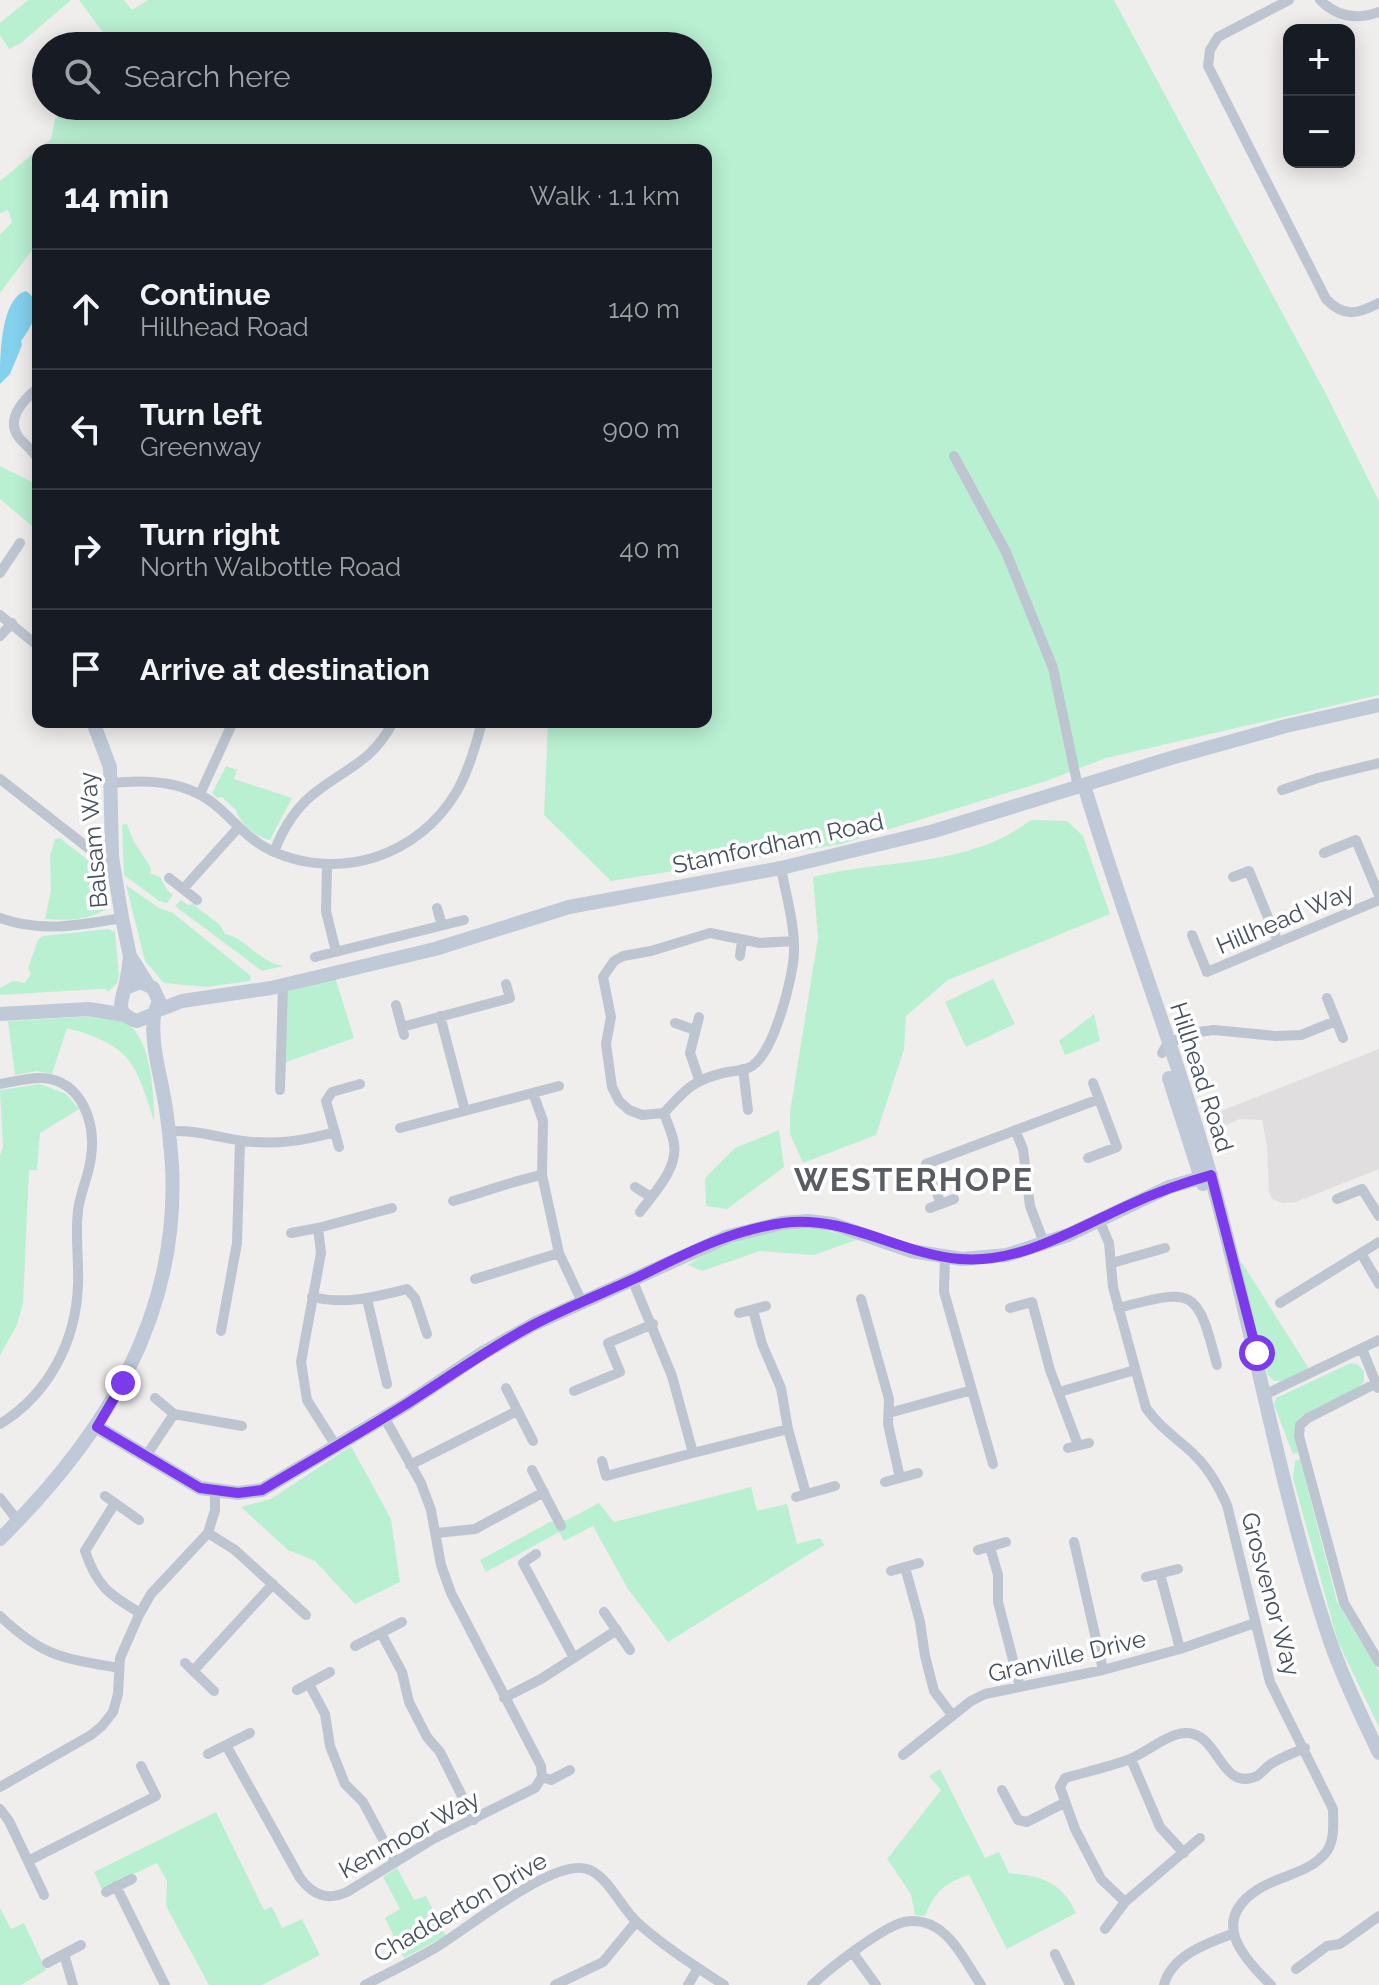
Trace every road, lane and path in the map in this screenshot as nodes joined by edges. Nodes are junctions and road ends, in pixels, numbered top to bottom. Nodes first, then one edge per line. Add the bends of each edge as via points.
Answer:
1 (1289, 0) edge
2 (1320, 0) edge
3 (1379, 12) edge
4 (1379, 303) edge
5 (32, 394) edge
6 (32, 444) edge
7 (954, 456) dead end
8 (20, 543) dead end
9 (3, 560) edge
10 (0, 573) edge
11 (0, 615) edge
12 (12, 623) junction
13 (0, 636) edge
14 (32, 641) edge
15 (1379, 705) edge
16 (96, 728) edge
17 (230, 728) edge
18 (389, 728) edge
19 (480, 728) edge
20 (1379, 763) edge
21 (0, 779) edge
22 (111, 783) junction
23 (1081, 786) junction
24 (1282, 790) dead end
25 (200, 794) junction
26 (238, 828) junction
27 (274, 852) junction
28 (1324, 853) dead end
29 (112, 857) junction
30 (327, 866) junction
31 (781, 868) junction
32 (1233, 877) dead end
33 (169, 878) dead end
34 (183, 889) junction
35 (1379, 898) edge
36 (197, 900) dead end
37 (437, 908) dead end
38 (0, 918) edge
39 (122, 918) junction
40 (464, 920) dead end
41 (442, 925) junction
42 (1192, 935) dead end
43 (742, 940) junction
44 (794, 941) junction
45 (1278, 942) junction
46 (336, 952) junction
47 (130, 956) junction
48 (740, 956) dead end
49 (315, 957) dead end
50 (506, 984) dead end
51 (283, 986) junction
52 (151, 987) junction
53 (124, 991) junction
54 (1327, 998) dead end
55 (182, 1001) junction
56 (396, 1005) dead end
57 (89, 1009) junction
58 (155, 1012) junction
59 (0, 1014) edge
60 (440, 1016) junction
61 (129, 1017) junction
62 (699, 1017) dead end
63 (1336, 1021) junction
64 (675, 1023) dead end
65 (695, 1030) junction
66 (1343, 1038) dead end
67 (1163, 1045) junction
68 (153, 1047) junction
69 (743, 1069) junction
70 (699, 1079) junction
71 (1093, 1083) dead end
72 (0, 1084) edge
73 (360, 1084) dead end
74 (559, 1086) dead end
75 (280, 1090) dead end
76 (533, 1093) junction
77 (1099, 1099) junction
78 (748, 1110) dead end
79 (465, 1111) junction
80 (664, 1113) junction
81 (400, 1128) dead end
82 (1015, 1130) junction
83 (169, 1131) junction
84 (335, 1132) junction
85 (240, 1141) junction
86 (339, 1147) dead end
87 (1088, 1158) dead end
88 (542, 1175) junction
89 (1206, 1176) junction
90 (635, 1187) dead end
91 (651, 1197) junction
92 (954, 1199) dead end
93 (1337, 1199) dead end
94 (453, 1201) dead end
95 (392, 1208) dead end
96 (640, 1212) dead end
97 (1379, 1216) edge
98 (1099, 1220) junction
99 (318, 1228) junction
100 (291, 1233) dead end
101 (1379, 1242) edge
102 (1044, 1243) junction
103 (1165, 1248) dead end
104 (559, 1253) junction
105 (1361, 1253) junction
106 (945, 1257) junction
107 (1112, 1263) junction
108 (475, 1279) dead end
109 (632, 1279) junction
110 (1379, 1284) edge
111 (312, 1297) junction
112 (367, 1299) junction
113 (861, 1299) dead end
114 (582, 1302) junction
115 (1280, 1303) dead end
116 (766, 1306) dead end
117 (1010, 1308) dead end
118 (1118, 1308) junction
119 (753, 1310) junction
120 (739, 1313) dead end
121 (653, 1324) junction
122 (221, 1331) dead end
123 (427, 1334) dead end
124 (1379, 1340) edge
125 (1362, 1349) junction
126 (1217, 1365) dead end
127 (1135, 1370) junction
128 (387, 1384) dead end
129 (1378, 1386) edge
130 (506, 1388) dead end
131 (972, 1390) junction
132 (574, 1391) dead end
133 (1059, 1392) junction
134 (1264, 1395) junction
135 (155, 1398) dead end
136 (517, 1411) junction
137 (889, 1413) junction
138 (174, 1414) junction
139 (384, 1417) junction
140 (0, 1424) edge
141 (242, 1426) dead end
142 (97, 1427) junction
143 (788, 1429) junction
144 (533, 1441) dead end
145 (1078, 1445) dead end
146 (336, 1446) junction
147 (693, 1453) junction
148 (146, 1456) junction
149 (602, 1461) dead end
150 (993, 1464) dead end
151 (410, 1465) junction
152 (532, 1470) dead end
153 (918, 1473) dead end
154 (900, 1478) junction
155 (885, 1482) dead end
156 (835, 1486) dead end
157 (215, 1492) junction
158 (544, 1492) junction
159 (0, 1498) edge
160 (139, 1520) dead end
161 (18, 1521) junction
162 (561, 1526) dead end
163 (208, 1533) junction
164 (437, 1533) junction
165 (0, 1539) edge
166 (1006, 1542) dead end
167 (1074, 1542) dead end
168 (990, 1547) junction
169 (978, 1550) dead end
170 (536, 1554) dead end
171 (919, 1563) dead end
172 (905, 1567) junction
173 (1178, 1569) dead end
174 (891, 1571) dead end
175 (1160, 1574) junction
176 (1146, 1577) dead end
177 (273, 1584) junction
178 (604, 1612) dead end
179 (140, 1613) junction
180 (306, 1615) dead end
181 (0, 1616) edge
182 (402, 1622) dead end
183 (1255, 1623) junction
184 (617, 1630) junction
185 (381, 1633) junction
186 (355, 1646) dead end
187 (1180, 1649) junction
188 (630, 1650) dead end
189 (574, 1658) junction
190 (1379, 1662) edge
191 (119, 1668) junction
192 (1103, 1670) junction
193 (330, 1672) dead end
194 (309, 1684) junction
195 (1020, 1687) junction
196 (297, 1690) dead end
197 (214, 1691) dead end
198 (504, 1698) junction
199 (952, 1715) junction
200 (250, 1733) dead end
201 (226, 1745) junction
202 (1305, 1748) junction
203 (1379, 1753) edge
204 (208, 1754) dead end
205 (903, 1755) dead end
206 (1131, 1759) junction
207 (141, 1766) dead end
208 (570, 1770) dead end
209 (542, 1777) junction
210 (0, 1787) edge
211 (1002, 1790) dead end
212 (1064, 1803) junction
213 (0, 1809) edge
214 (474, 1820) junction
215 (1200, 1838) dead end
216 (1184, 1853) junction
217 (28, 1861) junction
218 (395, 1862) junction
219 (132, 1879) dead end
220 (44, 1895) dead end
221 (1125, 1902) junction
222 (1379, 1916) edge
223 (636, 1922) junction
224 (1105, 1929) dead end
225 (1232, 1934) junction
226 (81, 1945) dead end
227 (853, 1953) junction
228 (64, 1954) junction
229 (1055, 1954) dead end
230 (47, 1963) dead end
231 (698, 1968) junction
232 (1296, 1969) dead end
233 (389, 1972) junction
234 (73, 1985) edge
235 (165, 1985) edge
236 (365, 1985) edge
237 (395, 1985) edge
238 (555, 1985) edge
239 (688, 1985) edge
240 (724, 1985) edge
241 (812, 1985) edge
242 (876, 1985) edge
243 (981, 1985) edge
244 (1070, 1985) edge
245 (1164, 1985) edge
246 (1271, 1985) edge

1 - 4 street via 1218,37 1208,66 1326,299 1342,312 1358,314
2 - 3 street via 1350,17
5 - 6 street via 14,420 18,436
7 - 23 street via 1006,552 1053,668
8 - 9 street
9 - 10 street
11 - 12 street
12 - 13 street
12 - 14 street
15 - 23 street, Stamfordham Road via 1286,726
16 - 22 street, Balsam Way
17 - 25 street
18 - 27 street via 361,763 300,807
19 - 30 street via 461,782 428,826 383,854
20 - 24 street
21 - 29 street via 92,851
22 - 25 street via 158,781
22 - 29 street, Balsam Way
23 - 31 street, Stamfordham Road via 934,831
23 - 67 street, Hillhead Road
25 - 26 street
26 - 27 street
26 - 34 street
27 - 30 street
28 - 35 street via 1356,840
29 - 39 street, Balsam Way
30 - 46 street via 326,911
31 - 44 street
31 - 51 street, Stamfordham Road via 569,907 435,949
32 - 45 street via 1249,871
33 - 34 street
34 - 36 street
35 - 45 street, Hillhead Way
37 - 41 street
38 - 39 street via 48,927
39 - 47 street, Balsam Way
40 - 41 street
41 - 46 street
42 - 45 street, Hillhead Way via 1207,972
43 - 44 street
43 - 48 street
43 - 80 street via 710,933 633,952 614,961 603,977 611,1017 606,1044 612,1087 629,1110
44 - 69 street via 774,1033 754,1065
46 - 49 street
47 - 52 street, Balsam Way
47 - 53 street, Balsam Way
50 - 60 street via 510,998
51 - 55 street, Stamfordham Road
51 - 75 street
52 - 53 street via 135,982
52 - 55 street
52 - 58 street via 159,1001
53 - 57 street
53 - 61 street via 120,1005
54 - 63 street
55 - 58 street, Stamfordham Road
56 - 60 street via 403,1031
57 - 59 street
57 - 61 street
58 - 61 street via 143,1020
58 - 68 street
60 - 79 street
61 - 68 street
62 - 65 street
63 - 66 street
63 - 67 street via 1301,1035 1214,1030
64 - 65 street
65 - 70 street via 690,1053
67 - 89 street
67 - 89 street, Hillhead Road via 1196,1130
68 - 83 street
69 - 70 street
69 - 78 street
70 - 80 street
71 - 77 street
72 - 140 street via 42,1078 73,1091 89,1115 92,1154 78,1207 78,1288 68,1344 31,1400
73 - 84 street via 332,1092 326,1101
74 - 76 street
76 - 79 street
76 - 88 street via 543,1121
77 - 82 street
77 - 87 street via 1117,1147
79 - 81 street
80 - 91 street via 674,1142 673,1160
82 - 92 street via 926,1164 936,1206
82 - 102 street via 1023,1149 1030,1206
83 - 85 street via 205,1132
83 - 142 street via 172,1205 160,1279 145,1333
84 - 85 street via 299,1142
84 - 86 street
85 - 122 street via 237,1243
88 - 94 street
88 - 104 street
89 - 98 street
89 - 134 street, Hillhead Road
90 - 91 street
91 - 96 street
93 - 97 street via 1362,1189
95 - 99 street
98 - 102 street
98 - 107 street, Grosvenor Way
99 - 100 street
99 - 111 street via 321,1253
101 - 105 street
102 - 106 street via 1007,1255
103 - 107 street
104 - 108 street
104 - 114 street
105 - 110 street
105 - 115 street
106 - 109 street via 833,1224 795,1222 729,1236
106 - 131 street via 944,1292
107 - 118 street, Grosvenor Way
109 - 114 street
109 - 121 street
111 - 112 street
111 - 146 street via 301,1362 307,1400
112 - 123 street via 407,1289
112 - 128 street
113 - 137 street
114 - 139 street via 481,1354
116 - 119 street
117 - 133 street via 1032,1302
118 - 126 street via 1164,1296 1196,1304 1205,1317
118 - 127 street, Grosvenor Way
119 - 120 street
119 - 143 street via 781,1388
121 - 132 street via 608,1343 620,1372
121 - 147 street
124 - 125 street
125 - 129 street
125 - 134 street
127 - 133 street
127 - 183 street, Grosvenor Way via 1146,1408 1156,1422 1188,1448 1218,1484
129 - 190 street via 1308,1418 1300,1425 1299,1436 1344,1603
130 - 136 street
131 - 137 street
131 - 150 street
133 - 145 street
134 - 203 street, Hillhead Road via 1332,1645
135 - 138 street
136 - 144 street
136 - 151 street
137 - 154 street
138 - 141 street
138 - 148 street
139 - 146 street
139 - 151 street
142 - 148 street
142 - 161 street
143 - 147 street
143 - 156 street via 801,1495
146 - 157 street via 262,1490
147 - 149 street via 606,1476
148 - 157 street
151 - 164 street
152 - 158 street
153 - 154 street
154 - 155 street
157 - 163 street
158 - 162 street
158 - 164 street via 475,1529
159 - 161 street
160 - 179 street via 110,1500 85,1551 93,1575 108,1594
161 - 165 street
163 - 177 street
163 - 179 street via 169,1572
164 - 198 street via 451,1593
166 - 168 street
167 - 192 street
168 - 169 street
168 - 195 street
170 - 189 street via 523,1563
171 - 172 street
172 - 174 street
172 - 199 street via 934,1691
173 - 175 street
175 - 176 street
175 - 187 street
177 - 180 street
177 - 197 street via 189,1667
178 - 184 street
179 - 191 street
181 - 191 street via 38,1648
182 - 185 street
183 - 187 street, Granville Drive
183 - 202 street, Grosvenor Way via 1270,1682
184 - 188 street
184 - 189 street
185 - 186 street
185 - 214 street via 402,1672 409,1702
187 - 192 street, Granville Drive
189 - 198 street
191 - 210 street via 113,1712 102,1726
192 - 195 street, Granville Drive
193 - 194 street
194 - 196 street
194 - 218 street via 325,1714 345,1784 363,1802
195 - 199 street, Granville Drive via 985,1694
198 - 209 street
199 - 205 street, Granville Drive
200 - 201 street
201 - 204 street
201 - 218 street, Kenmoor Way via 308,1888 337,1897
202 - 206 street via 1244,1778 1222,1766 1212,1745 1195,1733 1182,1733
202 - 225 street, Grosvenor Way via 1333,1809 1334,1832 1327,1850 1311,1866 1258,1889 1241,1904
206 - 212 street via 1065,1778 1060,1787
206 - 216 street via 1160,1827
207 - 217 street via 156,1796
208 - 209 street, Kenmoor Way via 551,1780
209 - 214 street, Kenmoor Way via 535,1788
211 - 212 street via 1018,1820 1027,1822
212 - 221 street via 1101,1879
213 - 217 street
214 - 218 street, Kenmoor Way
215 - 216 street
216 - 221 street
217 - 220 street
219 - 235 street via 111,1889
221 - 224 street
222 - 232 street
223 - 231 street, Chadderton Drive
223 - 233 street, Chadderton Drive via 592,1870 567,1868 509,1897 456,1935
223 - 238 street via 603,1962
225 - 245 street via 1194,1949
225 - 246 street via 1249,1964
226 - 228 street
227 - 241 street
227 - 242 street
227 - 243 street via 905,1922 922,1922 947,1937
228 - 230 street
228 - 234 street
229 - 244 street
231 - 239 street
231 - 240 street, Chadderton Drive
233 - 236 street, Chadderton Drive
233 - 237 street

